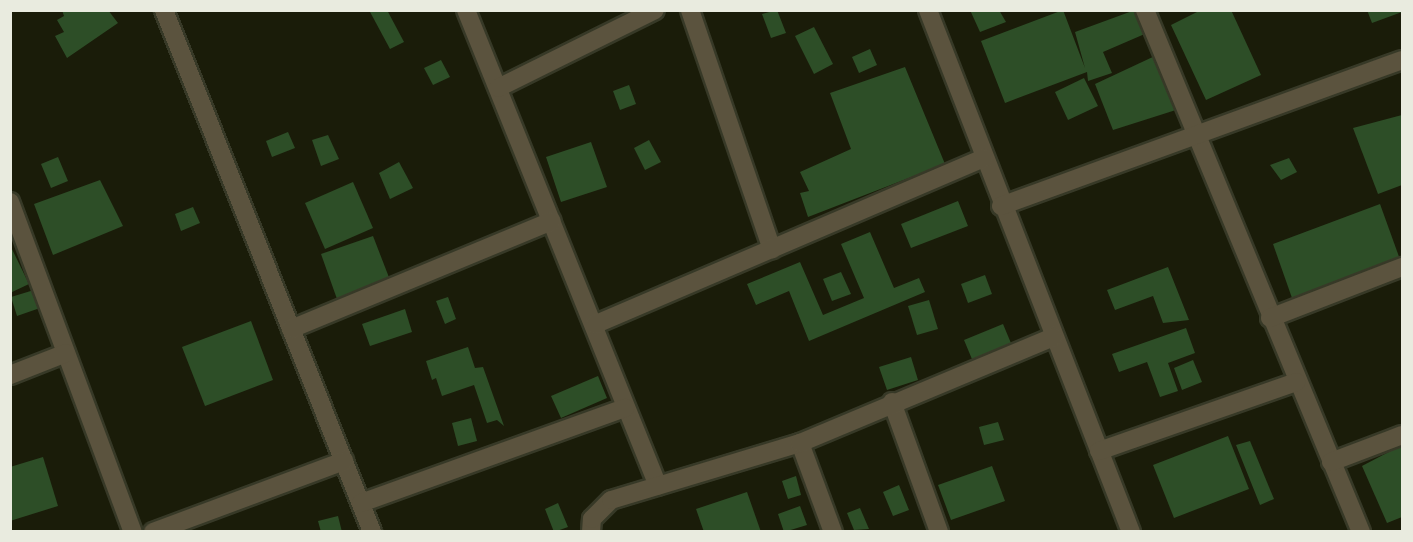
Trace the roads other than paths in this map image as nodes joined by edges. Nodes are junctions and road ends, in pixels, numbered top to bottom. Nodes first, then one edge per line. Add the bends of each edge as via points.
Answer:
1 (164, 10) edge
2 (466, 10) edge
3 (655, 10) edge
4 (690, 10) edge
5 (928, 10) edge
6 (1145, 10) edge
7 (1402, 60) edge
8 (498, 87) junction
9 (1194, 134) junction
10 (984, 158) junction
11 (11, 203) edge
12 (1001, 206) junction
13 (552, 221) junction
14 (772, 249) junction
15 (1402, 267) edge
16 (1270, 318) junction
17 (594, 325) junction
18 (291, 329) junction
19 (1054, 337) junction
20 (66, 352) junction
21 (10, 375) edge
22 (1296, 382) junction
23 (892, 402) junction
24 (625, 408) junction
25 (1402, 435) edge
26 (800, 443) junction
27 (1099, 451) junction
28 (344, 461) junction
29 (1331, 462) junction
30 (657, 486) junction
31 (361, 503) junction
32 (133, 531) edge
33 (153, 531) edge
34 (372, 531) edge
35 (591, 531) edge
36 (833, 531) edge
37 (939, 531) edge
38 (1131, 531) edge
39 (1362, 531) edge

1 - 18 street
2 - 8 street
3 - 8 street
4 - 14 street
5 - 10 street
6 - 9 street
7 - 9 street
8 - 13 street
9 - 12 street
9 - 16 street
10 - 12 street
10 - 14 street
11 - 20 street
12 - 19 street
13 - 17 street
13 - 18 street
14 - 17 street
15 - 16 street
16 - 22 street
17 - 24 street
18 - 28 street
19 - 23 street
19 - 27 street
20 - 21 street
20 - 32 street
22 - 27 street
22 - 29 street
23 - 26 street
23 - 37 street
24 - 30 street
24 - 31 street
25 - 29 street
26 - 30 street
26 - 36 street
27 - 38 street
28 - 31 street
28 - 33 street
29 - 39 street
30 - 35 street via 599,508
31 - 34 street

